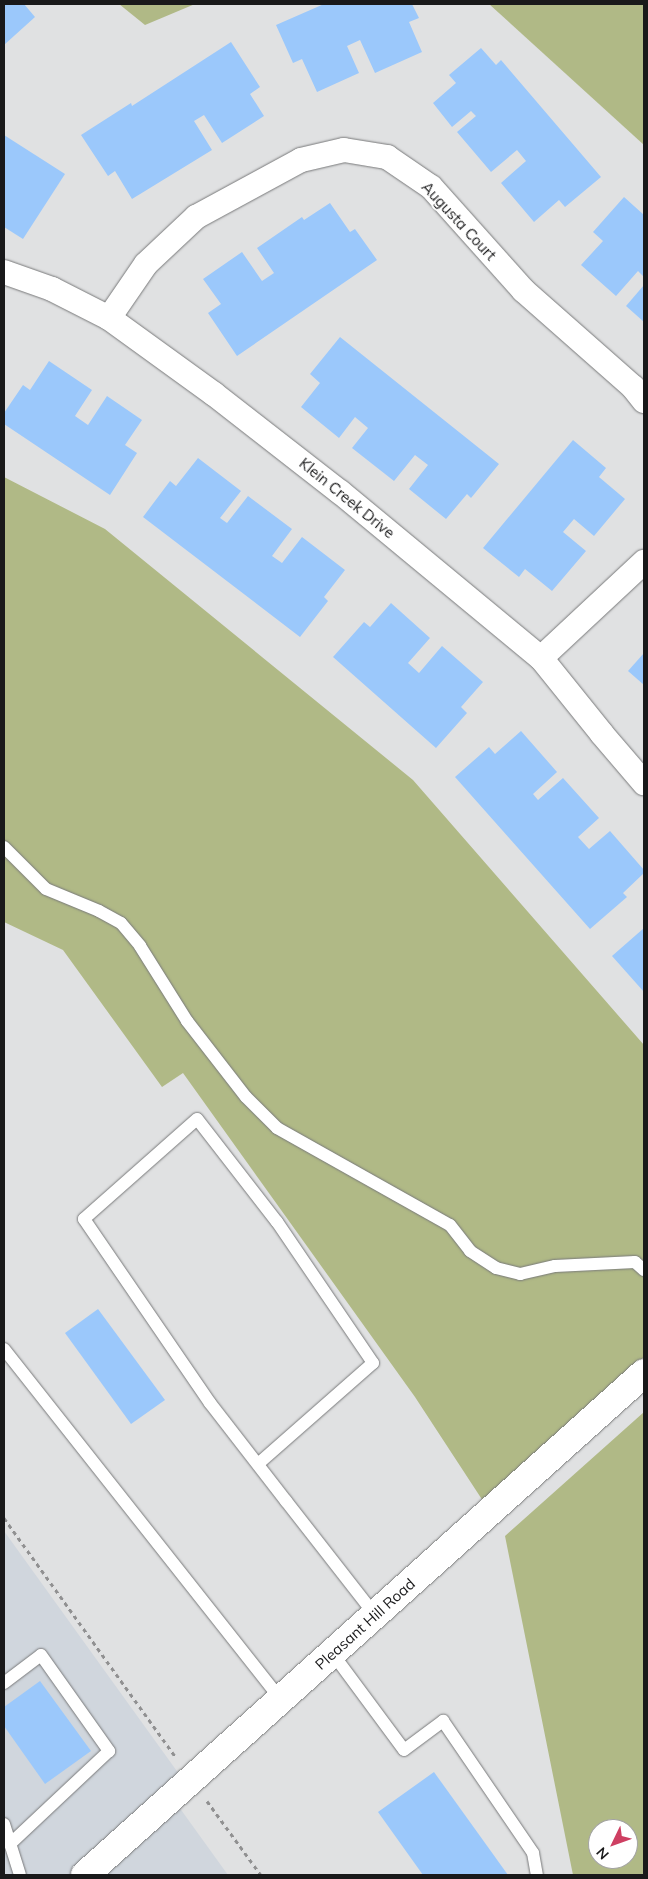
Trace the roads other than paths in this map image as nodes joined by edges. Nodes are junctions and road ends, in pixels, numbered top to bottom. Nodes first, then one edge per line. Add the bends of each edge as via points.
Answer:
1 (4, 272) edge
2 (109, 318) junction
3 (644, 401) edge
4 (644, 562) edge
5 (541, 658) junction
6 (644, 783) edge
7 (4, 847) edge
8 (644, 1270) edge
9 (4, 1349) edge
10 (644, 1373) edge
11 (258, 1464) junction
12 (375, 1615) junction
13 (333, 1654) junction
14 (4, 1683) edge
15 (281, 1700) junction
16 (4, 1824) edge
17 (10, 1844) junction
18 (20, 1875) edge
19 (85, 1875) edge
20 (537, 1875) edge

1 - 2 street, Klein Creek Drive via 52,289
2 - 3 street, Augusta Court via 146,264 196,217 301,160 344,150 387,156 431,187 523,290 633,387
2 - 5 street, Klein Creek Drive via 340,492
4 - 5 street
5 - 6 street, Klein Creek Drive
7 - 8 lane via 46,889 99,910 120,923 140,946 187,1021 246,1097 277,1128 450,1225 470,1251 496,1268 520,1274 555,1266 635,1262
9 - 15 lane
10 - 12 street, Pleasant Hill Road
11 - 11 lane via 210,1403 84,1219 197,1119 277,1222 373,1363
11 - 12 lane
12 - 13 street, Pleasant Hill Road
13 - 15 street, Pleasant Hill Road
13 - 20 lane via 404,1750 443,1721 533,1853
14 - 17 lane via 41,1655 109,1751
15 - 19 street, Pleasant Hill Road
16 - 17 lane
17 - 18 lane

